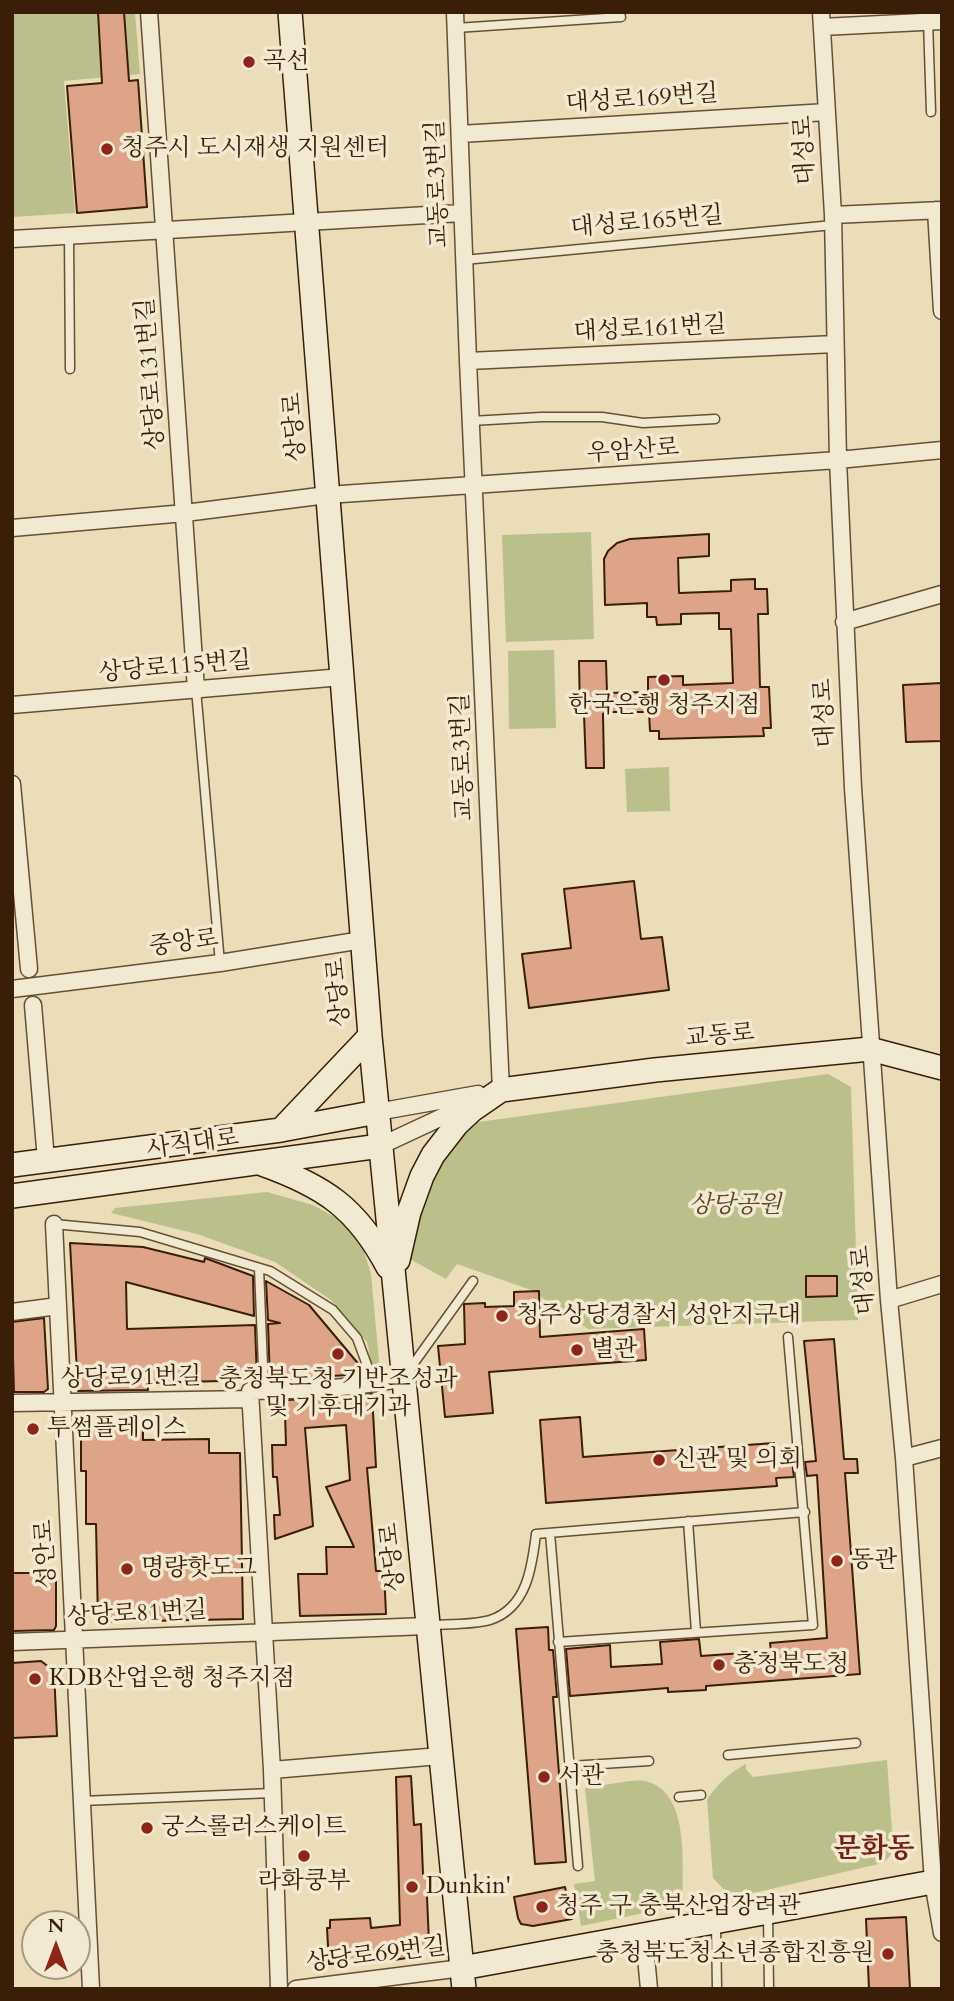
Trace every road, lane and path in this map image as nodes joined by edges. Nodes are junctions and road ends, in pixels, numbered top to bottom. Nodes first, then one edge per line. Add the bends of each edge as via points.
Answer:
1 (149, 12) edge
2 (290, 12) edge
3 (621, 17) dead end
4 (456, 20) edge
5 (821, 20) edge
6 (935, 21) edge
7 (827, 111) junction
8 (931, 112) dead end
9 (460, 134) junction
10 (939, 210) edge
11 (463, 213) junction
12 (833, 220) junction
13 (306, 223) junction
14 (164, 231) junction
15 (69, 235) junction
16 (12, 239) edge
17 (464, 260) junction
18 (942, 311) edge
19 (835, 344) junction
20 (468, 361) junction
21 (70, 369) dead end
22 (715, 419) dead end
23 (471, 421) junction
24 (942, 450) edge
25 (838, 460) junction
26 (475, 486) junction
27 (327, 495) junction
28 (185, 513) junction
29 (12, 528) edge
30 (942, 594) edge
31 (844, 622) junction
32 (342, 677) junction
33 (196, 689) junction
34 (12, 705) edge
35 (12, 784) edge
36 (362, 940) junction
37 (219, 963) junction
38 (29, 969) dead end
39 (12, 989) edge
40 (33, 1005) dead end
41 (370, 1036) junction
42 (870, 1049) junction
43 (942, 1068) edge
44 (501, 1090) junction
45 (377, 1112) junction
46 (281, 1130) junction
47 (380, 1146) junction
48 (46, 1160) junction
49 (259, 1163) junction
50 (12, 1165) edge
51 (12, 1196) edge
52 (54, 1224) joint
53 (259, 1268) junction
54 (393, 1277) junction
55 (473, 1281) dead end
56 (942, 1284) edge
57 (889, 1300) junction
58 (58, 1306) junction
59 (12, 1312) edge
60 (789, 1337) dead end
61 (403, 1378) junction
62 (374, 1384) junction
63 (257, 1395) junction
64 (12, 1403) edge
65 (63, 1403) junction
66 (942, 1448) edge
67 (904, 1458) junction
68 (805, 1512) junction
69 (688, 1521) junction
70 (550, 1533) junction
71 (427, 1626) junction
72 (265, 1631) junction
73 (696, 1632) junction
74 (74, 1641) junction
75 (12, 1642) edge
76 (558, 1642) junction
77 (856, 1743) dead end
78 (728, 1755) dead end
79 (440, 1756) junction
80 (649, 1761) dead end
81 (570, 1766) junction
82 (272, 1770) junction
83 (272, 1793) junction
84 (701, 1795) dead end
85 (679, 1797) dead end
86 (82, 1801) junction
87 (578, 1866) dead end
88 (937, 1881) edge
89 (768, 1912) junction
90 (716, 1922) junction
91 (942, 1933) edge
92 (644, 1935) junction
93 (463, 1978) edge
94 (91, 1989) edge
95 (279, 1989) edge
96 (296, 1989) edge
97 (649, 1989) edge
98 (717, 1989) edge
99 (769, 1989) edge

1 - 14 street, 상당로131번길
2 - 13 main road, 상당로
3 - 4 lane, 교동로3번길
4 - 9 street, 교동로3번길
5 - 6 street
5 - 7 street, 대성로
6 - 8 lane
7 - 9 street, 대성로169번길
7 - 12 street, 대성로
9 - 11 street, 교동로3번길
10 - 12 street
10 - 18 street
11 - 13 street
11 - 17 street, 교동로3번길
12 - 17 lane, 대성로165번길
12 - 19 street, 대성로
13 - 14 street
13 - 27 main road, 상당로
14 - 15 street
14 - 28 street, 상당로131번길
15 - 16 street
15 - 21 lane
17 - 20 street, 교동로3번길
19 - 20 street, 대성로161번길
19 - 25 street, 대성로
20 - 23 street, 교동로3번길
22 - 23 lane
23 - 26 street, 교동로3번길
24 - 25 street, 우암산로
25 - 26 street, 우암산로
25 - 31 street, 대성로
26 - 27 street, 우암산로
26 - 44 street, 교동로3번길
27 - 28 street, 우암산로
27 - 32 main road, 상당로
28 - 29 street, 우암산로
28 - 33 street, 상당로131번길
30 - 31 street
31 - 42 street, 대성로
32 - 33 street, 상당로115번길
32 - 36 main road, 상당로
33 - 34 street, 상당로115번길
33 - 37 lane
35 - 38 street
36 - 37 street, 중앙로
36 - 41 main road, 상당로
37 - 39 street, 중앙로
40 - 48 street
41 - 45 main road, 상당로
41 - 46 main road
42 - 43 main road, 교동로
42 - 44 main road, 교동로
42 - 57 street, 대성로
44 - 45 street, 교동로
44 - 47 street, 교동로
44 - 54 main road via 457,1124 433,1155 409,1212
45 - 46 main road, 사직대로
45 - 47 main road, 상당로
46 - 48 main road, 사직대로
47 - 49 main road, 사직대로
47 - 54 main road, 상당로
48 - 50 main road, 사직대로
49 - 51 main road, 사직대로
49 - 54 main road via 299,1178 341,1205 370,1235
52 - 53 lane via 140,1232
52 - 58 street, 성안로
53 - 62 lane via 333,1310 357,1338
53 - 63 lane
54 - 61 main road, 상당로
55 - 61 lane
56 - 57 street
57 - 67 street, 대성로
58 - 59 street
58 - 65 street, 성안로
60 - 68 lane
61 - 62 street, 상당로91번길
61 - 71 main road, 상당로
62 - 63 street, 상당로91번길
63 - 65 street, 상당로91번길
63 - 72 street
64 - 65 street, 상당로91번길
65 - 74 street, 성안로
66 - 67 street
67 - 88 street, 대성로
68 - 69 lane
68 - 73 lane via 813,1625
69 - 70 lane
69 - 73 lane
70 - 71 lane via 536,1534 526,1586 514,1605 490,1620
70 - 76 lane
71 - 72 street, 상당로81번길
71 - 79 main road, 상당로
72 - 74 street, 상당로81번길
72 - 82 street
73 - 76 lane
74 - 75 street, 상당로81번길
74 - 86 street, 성안로
76 - 81 lane
77 - 78 lane
79 - 82 street
79 - 93 main road, 상당로
80 - 81 lane
81 - 87 lane
82 - 83 street
83 - 86 lane
83 - 95 street, 상당로69번길
84 - 85 lane
86 - 94 street, 성안로
88 - 89 main road
88 - 91 street, 대성로
89 - 90 main road
89 - 99 lane
90 - 92 main road
90 - 98 lane
92 - 93 main road
92 - 97 street
93 - 96 street, 상당로69번길

